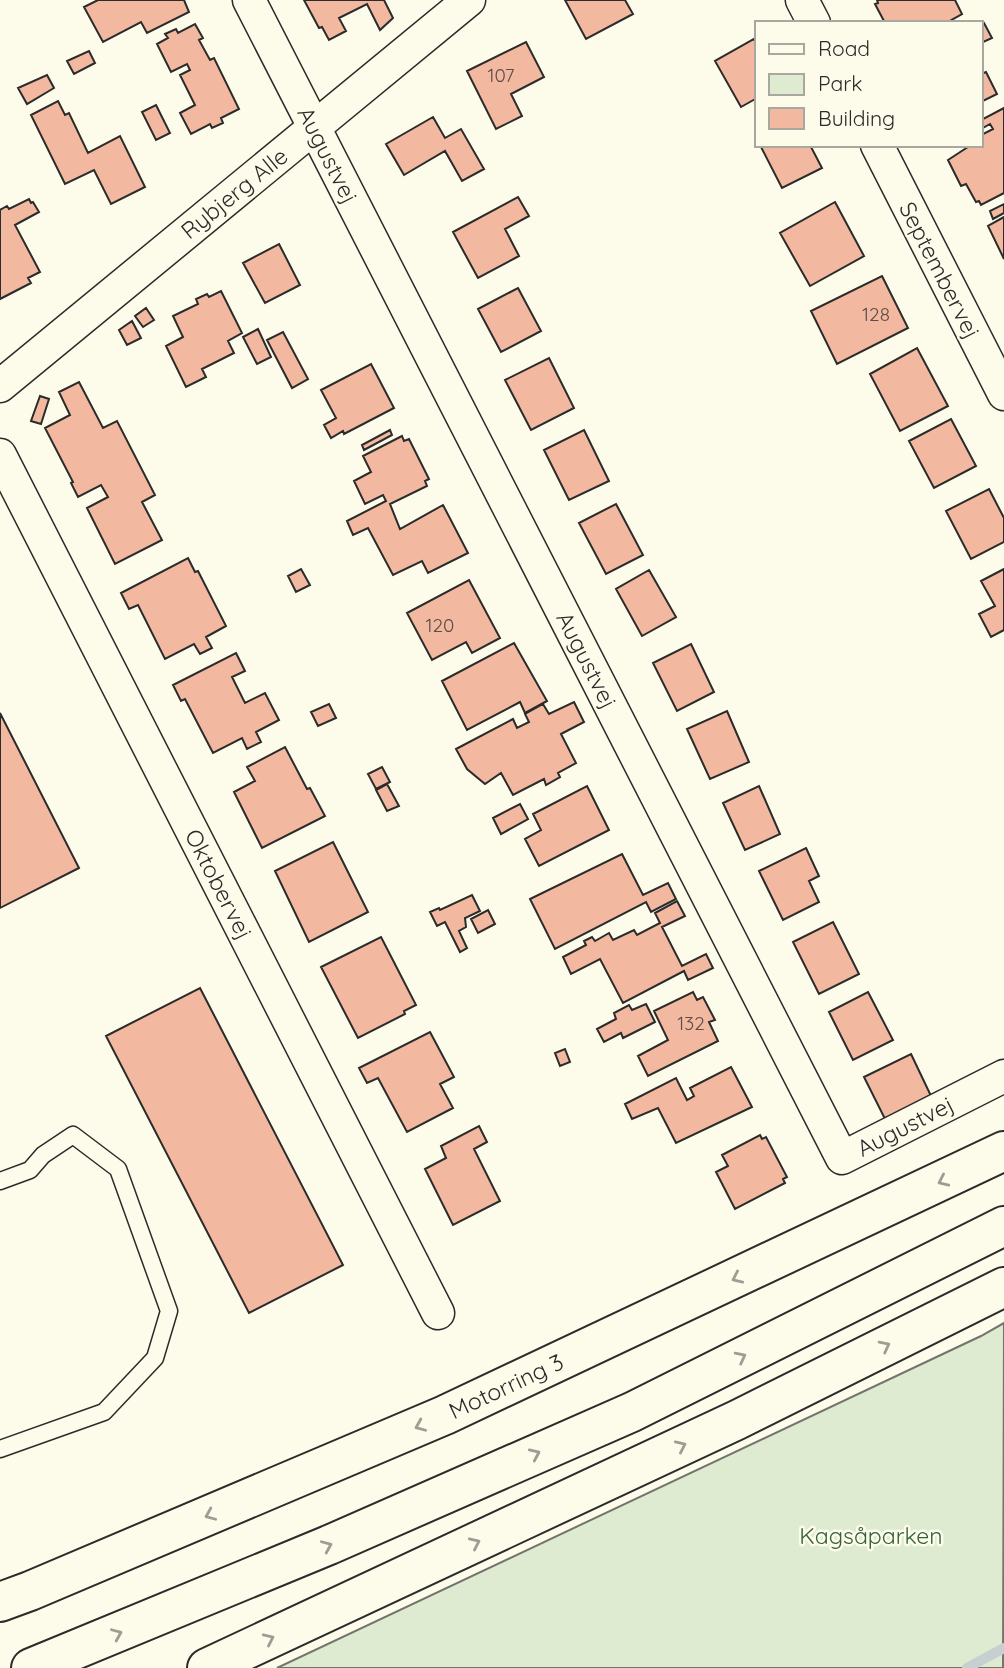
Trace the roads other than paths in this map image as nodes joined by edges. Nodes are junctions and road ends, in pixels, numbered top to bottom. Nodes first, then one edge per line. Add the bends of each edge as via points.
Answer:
1 (249, 0) edge
2 (469, 0) edge
3 (802, 0) edge
4 (813, 21) edge
5 (314, 127) junction
6 (878, 147) edge
7 (0, 386) edge
8 (1004, 394) edge
9 (0, 455) edge
10 (1004, 1076) edge
11 (1004, 1151) edge
12 (0, 1181) edge
13 (1004, 1226) edge
14 (1004, 1286) edge
15 (439, 1313) dead end
16 (0, 1449) edge
17 (0, 1602) edge
18 (46, 1664) edge
19 (207, 1668) edge

1 - 5 street, Augustvej
2 - 5 street, Rybjerg Alle
3 - 4 street
5 - 7 street, Rybjerg Alle
5 - 10 street, Augustvej via 842,1158
6 - 8 street, Septembervej
9 - 15 street, Oktobervej
11 -> 17 highway, Motorring 3 via 445,1415
12 - 16 lane via 30,1170 43,1154 73,1135 118,1169 169,1311 155,1358 104,1412
18 -> 13 highway via 632,1412
19 -> 14 highway via 737,1420

